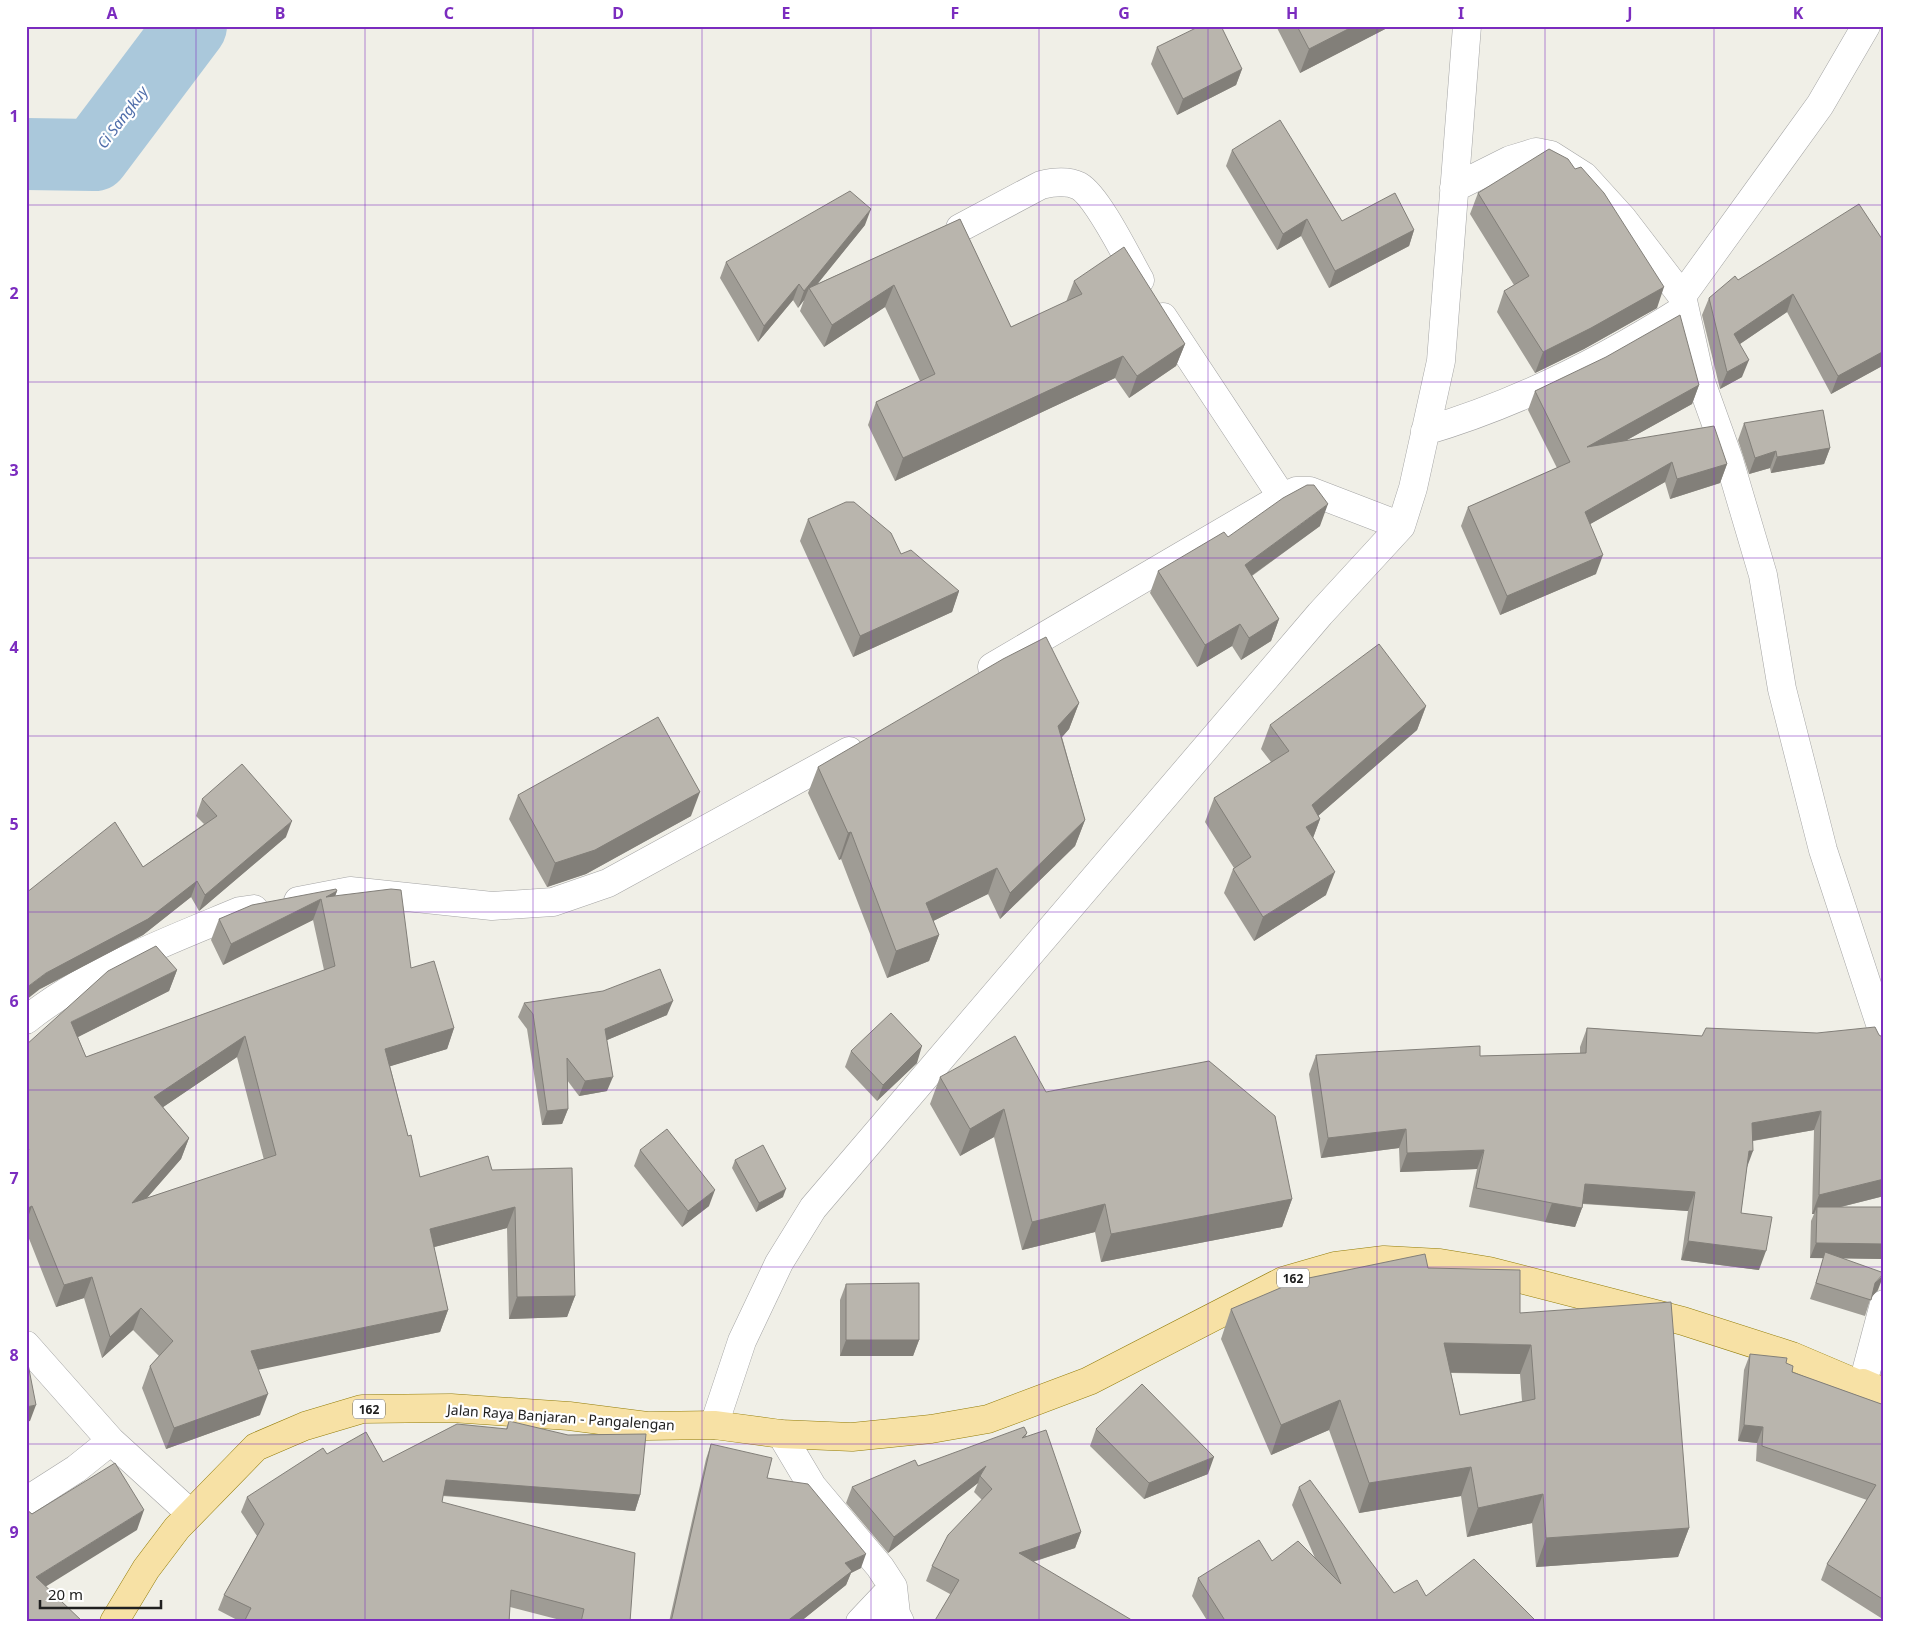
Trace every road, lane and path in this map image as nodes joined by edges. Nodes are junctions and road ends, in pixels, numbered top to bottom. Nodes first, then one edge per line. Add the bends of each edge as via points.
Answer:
1 (1467, 26) edge
2 (1866, 26) edge
3 (1454, 188) junction
4 (960, 228) edge
5 (1683, 303) junction
6 (1425, 431) junction
7 (1282, 497) junction
8 (1401, 526) junction
9 (972, 679) edge
10 (869, 740) edge
11 (26, 1020) edge
12 (1884, 1044) edge
13 (1884, 1304) edge
14 (26, 1345) edge
15 (1873, 1387) edge
16 (714, 1425) junction
17 (781, 1434) junction
18 (110, 1441) junction
19 (26, 1501) edge
20 (190, 1513) junction
21 (894, 1587) junction
22 (114, 1622) edge
23 (860, 1622) edge
24 (900, 1622) edge

1 - 3 street
2 - 5 street via 1820,105
3 - 5 street via 1510,160 1536,152 1551,155 1584,176 1623,219
3 - 6 street via 1441,361
4 - 7 street via 1041,185 1071,183 1089,194 1154,304
5 - 6 street via 1633,342 1531,392
5 - 12 street via 1701,382 1730,460 1763,575 1782,689 1823,850
6 - 8 street
7 - 8 street via 1310,491
7 - 9 street
8 - 16 street via 1314,622 814,1208 779,1263 742,1340
10 - 11 street via 763,801 608,883 553,902 492,906 350,892 240,911 141,953 48,1003
13 - 15 street
14 - 18 street
15 - 17 main road, Jalan Raya Banjaran - Pangalengan / 162 via 1683,1320 1489,1271 1440,1263 1384,1260 1335,1266 1283,1281 1089,1381 988,1419 852,1437
16 - 17 main road, Jalan Raya Banjaran - Pangalengan / 162
16 - 20 main road, Jalan Raya Banjaran - Pangalengan / 162 via 648,1426 569,1416 451,1408 362,1410 305,1426 256,1448
17 - 21 street via 812,1486
18 - 19 street via 76,1469
18 - 20 street
20 - 22 main road, Jalan Raya Banjaran - Pangalengan / 162 via 146,1569
21 - 23 street
21 - 24 street via 896,1614

